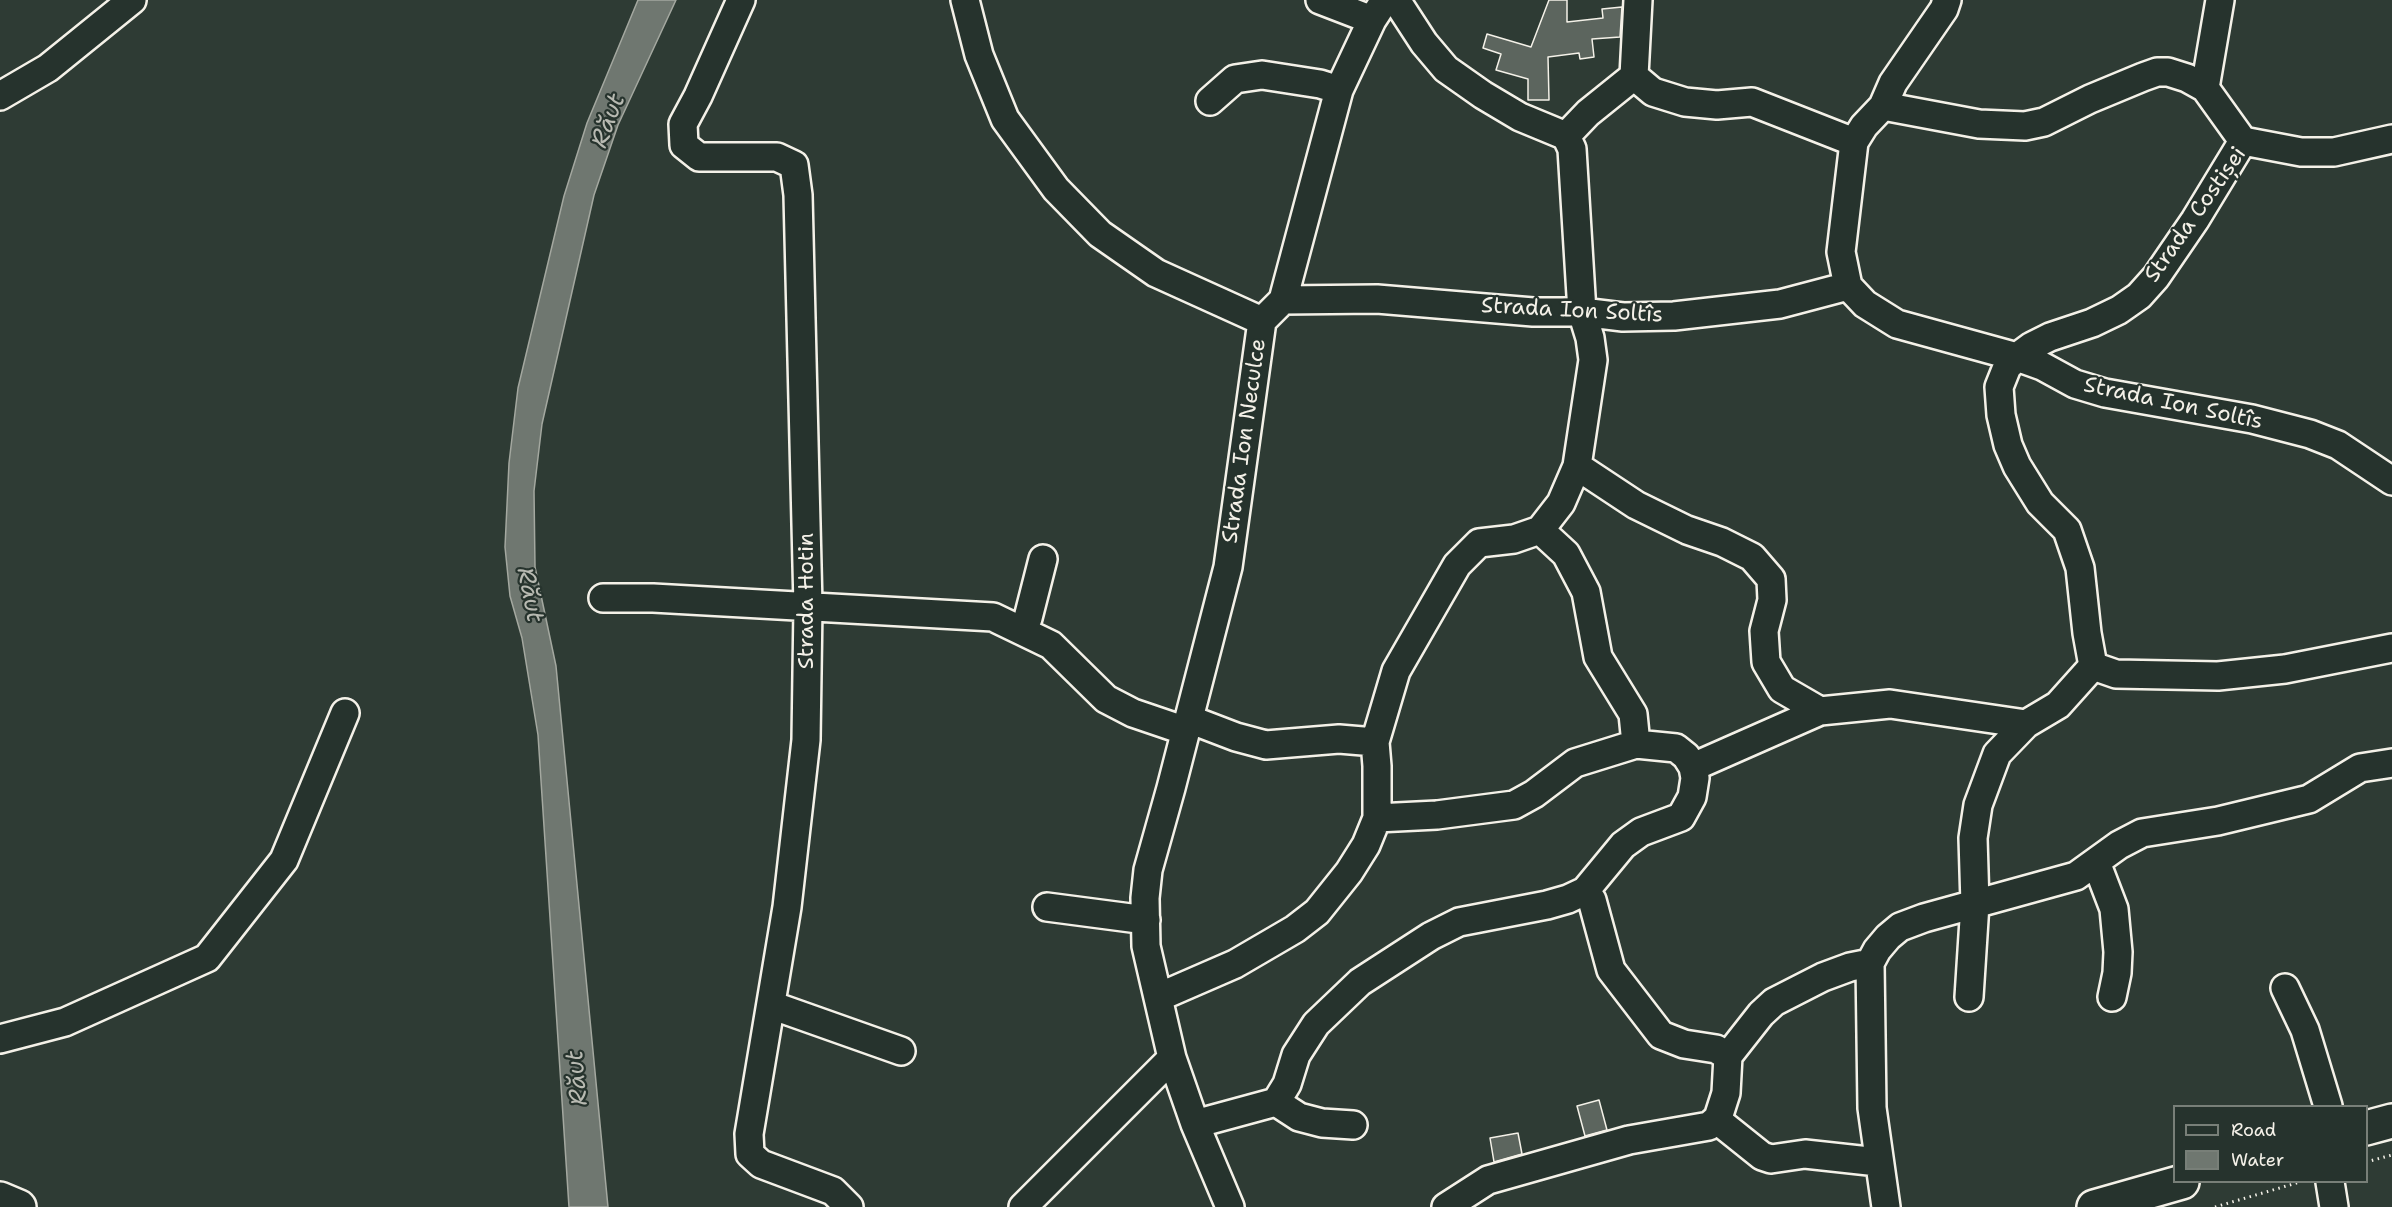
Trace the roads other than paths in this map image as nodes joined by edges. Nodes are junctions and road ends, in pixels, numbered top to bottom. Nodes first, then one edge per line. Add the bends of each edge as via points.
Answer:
1 (132, 0) edge
2 (741, 0) edge
3 (966, 0) edge
4 (1320, 0) edge
5 (1396, 0) edge
6 (1638, 0) edge
7 (1947, 0) edge
8 (2220, 0) edge
9 (1378, 10) edge
10 (1634, 76) junction
11 (2205, 88) junction
12 (1339, 90) junction
13 (0, 96) edge
14 (1210, 101) dead end
15 (1883, 106) junction
16 (1566, 136) junction
17 (2392, 139) edge
18 (2243, 141) junction
19 (1854, 142) junction
20 (1848, 286) junction
21 (1283, 300) junction
22 (1582, 312) junction
23 (1262, 321) junction
24 (2017, 357) junction
25 (1577, 466) junction
26 (2392, 481) edge
27 (1540, 530) junction
28 (1043, 559) dead end
29 (603, 598) dead end
30 (808, 606) junction
31 (1023, 631) junction
32 (2392, 648) edge
33 (2093, 666) junction
34 (1820, 711) junction
35 (345, 713) dead end
36 (2026, 724) junction
37 (1188, 725) junction
38 (1375, 742) junction
39 (1636, 744) junction
40 (2392, 763) edge
41 (1693, 766) junction
42 (1377, 818) junction
43 (2096, 862) junction
44 (1585, 891) junction
45 (1975, 904) junction
46 (1047, 907) dead end
47 (1146, 920) junction
48 (1870, 963) junction
49 (2285, 988) dead end
50 (1160, 997) junction
51 (1969, 997) dead end
52 (2112, 997) dead end
53 (771, 1005) junction
54 (0, 1039) edge
55 (901, 1051) dead end
56 (1728, 1056) junction
57 (1172, 1058) junction
58 (1276, 1102) junction
59 (2327, 1105) edge
60 (1717, 1120) junction
61 (2392, 1121) edge
62 (1195, 1124) junction
63 (1353, 1125) dead end
64 (2368, 1128) edge
65 (1878, 1162) junction
66 (2178, 1183) edge
67 (2330, 1183) edge
68 (0, 1199) edge
69 (18, 1207) edge
70 (849, 1207) edge
71 (1023, 1207) edge
72 (1230, 1207) edge
73 (1446, 1207) edge
74 (1886, 1207) edge
75 (2094, 1207) edge
76 (2334, 1207) edge

1 - 13 street via 48,68
2 - 30 street, Strada Hotin via 682,124 684,145 699,157 777,158 794,165 798,195
3 - 23 street via 979,55 1005,119 1056,189 1100,234 1156,273
4 - 9 street
5 - 16 street via 1446,69 1520,117
6 - 10 street
7 - 15 street via 1893,83
8 - 11 street
9 - 12 street
10 - 16 street
10 - 19 street via 1653,92 1684,102 1752,102
11 - 15 street via 2187,78 2157,72 2044,122 2025,126 1979,124
11 - 18 street
12 - 14 street via 1262,75 1235,79
12 - 21 street
15 - 19 street
16 - 22 street via 1574,161
17 - 18 street, Strada Costișei via 2334,152 2301,152
18 - 24 street, Strada Costișei via 2195,220 2139,296 2092,323 2050,336
19 - 20 street via 1841,252
20 - 22 street, Strada Ion Soltîs via 1780,304 1674,316 1623,317
20 - 24 street, Strada Ion Soltîs via 1865,304 1897,324
21 - 22 street, Strada Ion Soltîs via 1377,298 1533,312
21 - 23 street, Strada Ion Neculce
22 - 25 street via 1593,360
23 - 37 street, Strada Ion Neculce via 1228,567
24 - 26 street, Strada Ion Soltîs via 2075,384 2105,393 2252,419 2310,434 2338,445
24 - 33 street via 1999,387 2008,445 2040,503 2067,530 2080,568
25 - 27 street via 1561,503
25 - 34 street via 1636,505 1752,556 1771,579 1772,600 1764,631 1766,662 1782,689
27 - 38 street via 1514,539 1479,543 1457,565 1396,671
27 - 39 street via 1566,554 1586,592 1598,657 1633,714
28 - 31 street
29 - 30 street
30 - 31 street via 993,617
30 - 53 street, Strada Hotin via 806,740
31 - 37 street via 1051,645 1106,699 1133,713
32 - 33 street via 2285,669 2218,676 2116,674
33 - 36 street via 2058,705
34 - 36 street via 1890,704
34 - 41 street
35 - 54 street via 284,860 207,958 65,1022
36 - 45 street via 1997,754 1978,805 1973,838
37 - 38 street via 1266,745 1339,739
37 - 47 street, Strada Ion Neculce via 1148,870
38 - 42 street
39 - 41 street via 1676,748
39 - 42 street via 1575,764 1514,805
40 - 43 street via 2360,768 2309,799 2218,821 2142,833
41 - 44 street via 1692,797 1681,817 1641,832 1623,845
42 - 50 street via 1350,872 1317,912 1235,964
43 - 45 street via 2076,876
43 - 52 street via 2114,909 2118,952
44 - 56 street via 1592,900 1611,970 1661,1035 1684,1044 1716,1049
44 - 58 street via 1547,905 1459,922 1399,955 1360,982 1316,1024 1296,1055 1287,1084
45 - 48 street via 1900,927
45 - 51 street
46 - 47 street
47 - 50 street, Strada Ion Neculce via 1146,946
48 - 56 street via 1823,977 1774,1002
48 - 65 street via 1872,1108
49 - 59 street via 2305,1030
50 - 57 street, Strada Ion Neculce
53 - 55 street
53 - 70 street, Strada Hotin via 749,1134 750,1154 761,1164 833,1191
56 - 60 street via 1726,1093
57 - 62 street, Strada Ion Neculce
57 - 71 street
58 - 62 street
58 - 63 street via 1299,1116 1322,1123
60 - 65 street via 1762,1156 1772,1159 1805,1154
60 - 73 street via 1690,1131 1629,1140 1488,1180
61 - 64 main road
62 - 72 street, Strada Ion Neculce
65 - 74 street
66 - 75 main road
67 - 76 street
68 - 69 main road

